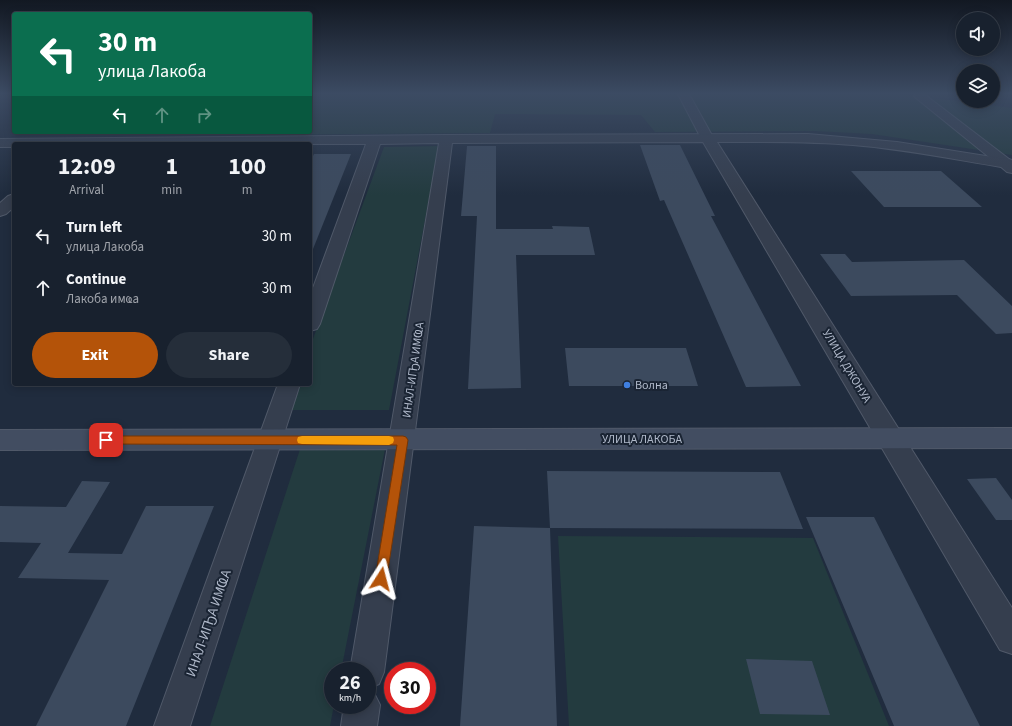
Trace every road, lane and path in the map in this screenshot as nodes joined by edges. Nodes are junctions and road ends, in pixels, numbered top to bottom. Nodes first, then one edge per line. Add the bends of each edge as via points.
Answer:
1 (702, 128) edge
2 (962, 128) edge
3 (94, 134) edge
4 (446, 139) junction
5 (708, 139) junction
6 (374, 140) junction
7 (84, 142) edge
8 (228, 142) edge
9 (0, 143) edge
10 (12, 143) edge
11 (1010, 165) edge
12 (12, 201) edge
13 (0, 211) edge
14 (312, 318) edge
15 (288, 386) edge
16 (1012, 438) edge
17 (891, 439) junction
18 (0, 440) edge
19 (271, 440) junction
20 (403, 440) junction
21 (1012, 638) edge
22 (369, 662) edge
23 (361, 714) edge
24 (172, 726) edge
25 (359, 726) edge

1 - 5 street, УЛИЦА ДЖОНУА
2 - 11 street
3 - 7 street
4 - 5 street
4 - 6 street
4 - 20 street, ИНАЛ-ИҦА ИМҨА
5 - 11 street via 808,138 854,141
5 - 17 street, УЛИЦА ДЖОНУА
6 - 8 street
6 - 14 street
9 - 10 street
12 - 13 street
15 - 19 street, ИНАЛ-ИҦА ИМҨА
16 - 17 main road, УЛИЦА ЛАКОБА
17 - 20 main road, УЛИЦА ЛАКОБА
17 - 21 street, УЛИЦА ДЖОНУА
18 - 19 main road, УЛИЦА ЛАКОБА
19 - 20 main road, УЛИЦА ЛАКОБА
19 - 24 street, ИНАЛ-ИҦА ИМҨА
20 - 22 street, ИНАЛ-ИҦА ИМҨА
23 - 25 street

